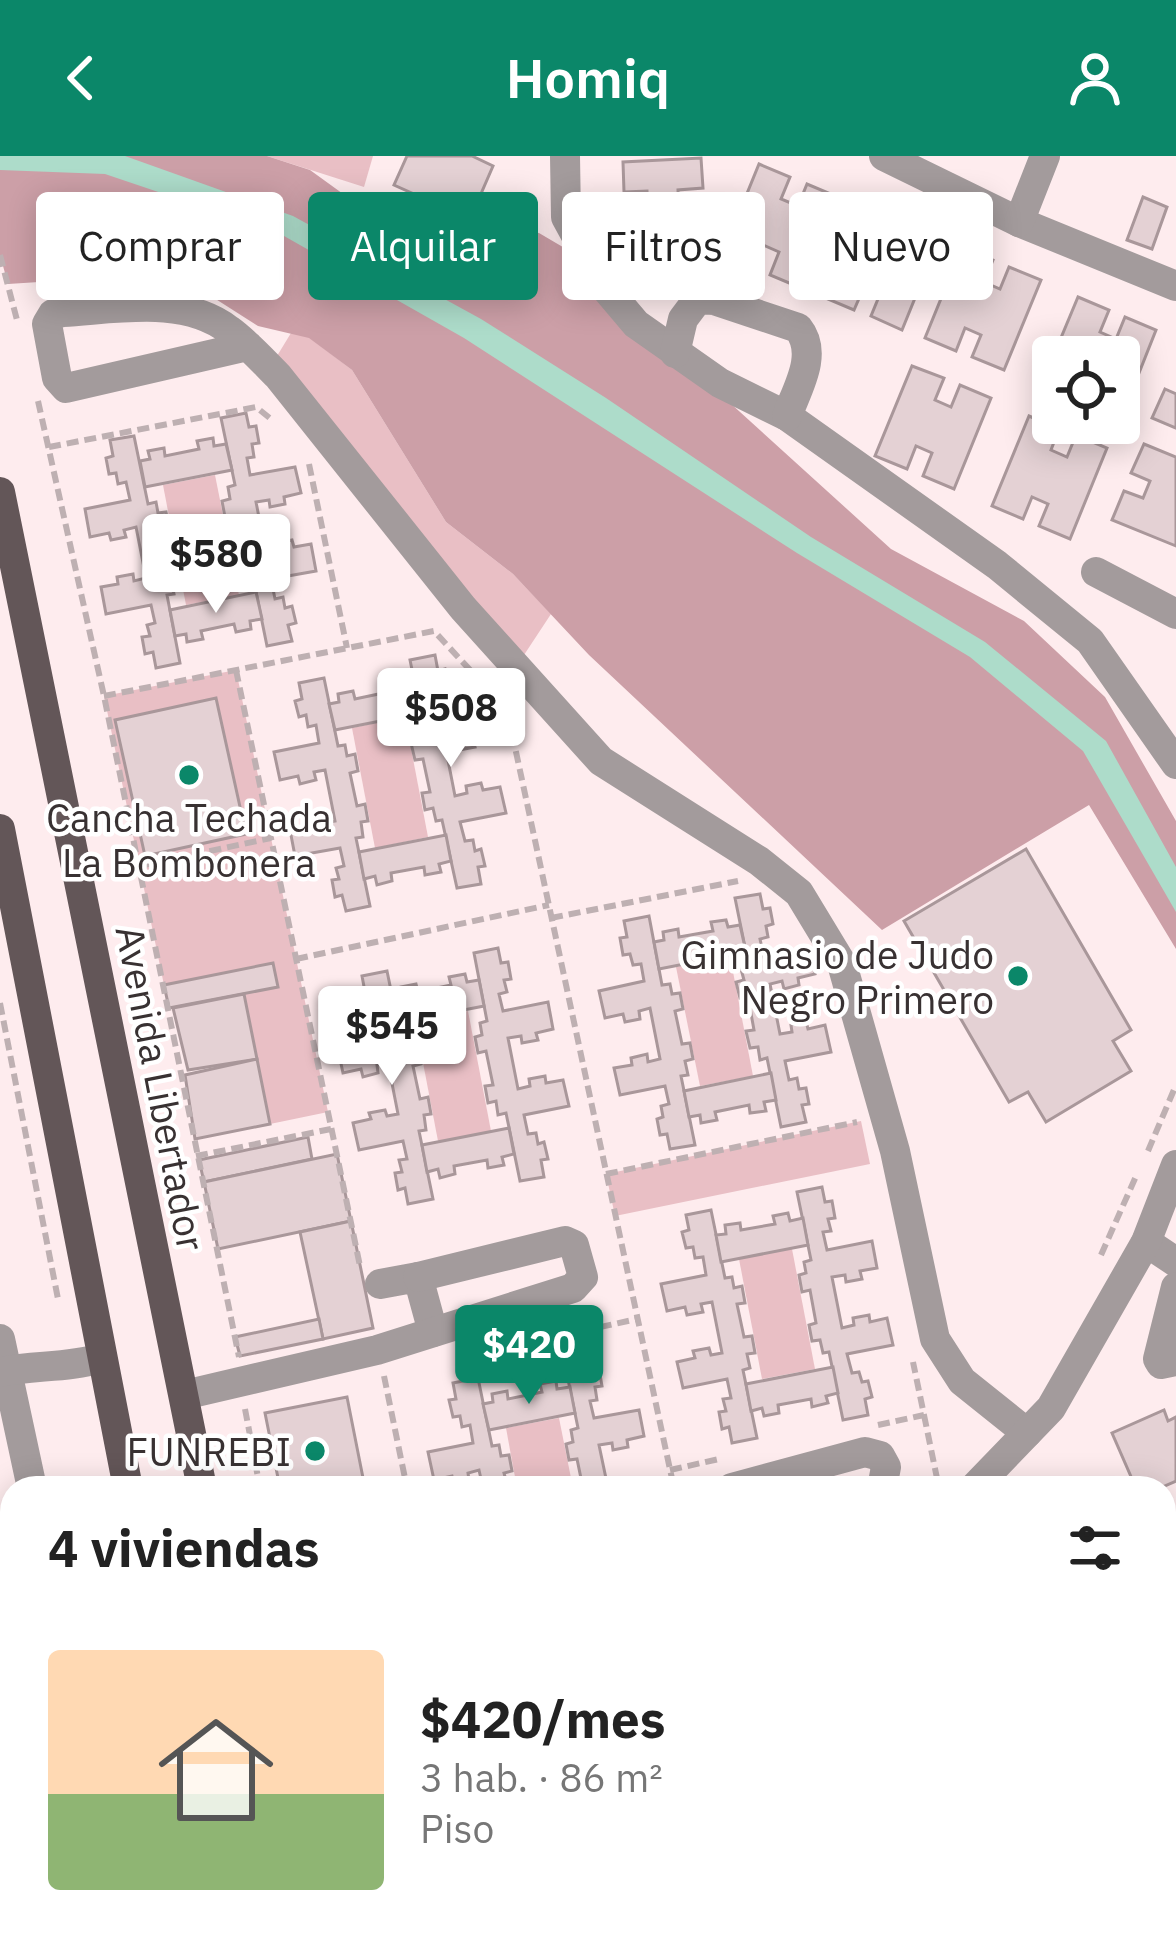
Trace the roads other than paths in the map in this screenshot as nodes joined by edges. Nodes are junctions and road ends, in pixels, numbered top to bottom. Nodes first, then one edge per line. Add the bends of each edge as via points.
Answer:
1 (565, 156) edge
2 (884, 156) edge
3 (1045, 156) edge
4 (1019, 222) junction
5 (1176, 286) edge
6 (248, 346) junction
7 (675, 353) junction
8 (787, 416) junction
9 (0, 492) edge
10 (1096, 572) dead end
11 (1176, 614) edge
12 (1172, 747) edge
13 (0, 829) edge
14 (1176, 1165) edge
15 (1146, 1242) junction
16 (1176, 1262) edge
17 (418, 1277) junction
18 (372, 1285) road end
19 (1176, 1287) edge
20 (433, 1332) junction
21 (0, 1340) edge
22 (101, 1358) junction
23 (1176, 1361) edge
24 (3, 1371) edge
25 (184, 1395) junction
26 (1027, 1433) junction
27 (29, 1476) edge
28 (126, 1476) edge
29 (200, 1476) edge
30 (776, 1476) edge
31 (884, 1476) edge
32 (986, 1476) edge

1 - 7 street via 566,217 578,246 636,324
2 - 4 street
3 - 4 street
4 - 5 street
6 - 6 street via 66,388 47,324 63,312 182,308
6 - 26 street via 601,761 799,893 842,964 895,1150 935,1340 962,1381
7 - 8 street
7 - 8 street via 682,320 698,299 798,328 806,364
8 - 12 street via 998,565 1090,641
9 - 25 main road, Avenida Libertador
10 - 11 street
13 - 22 main road
14 - 15 street
15 - 16 street
15 - 26 street via 1051,1408
17 - 18 street
17 - 20 street
17 - 20 street via 550,1243 576,1248 578,1286
19 - 23 street via 1158,1359
20 - 25 street via 382,1361 245,1392
21 - 24 street
22 - 24 street
22 - 28 main road
24 - 27 street
25 - 29 main road, Avenida Libertador
26 - 32 street
30 - 31 street via 865,1452 880,1456

